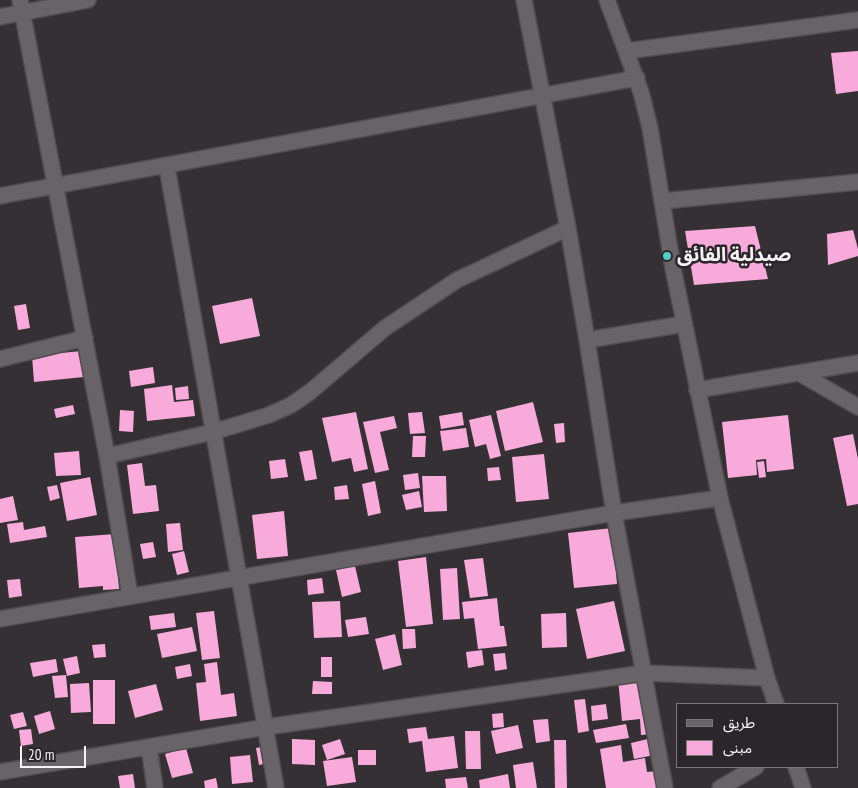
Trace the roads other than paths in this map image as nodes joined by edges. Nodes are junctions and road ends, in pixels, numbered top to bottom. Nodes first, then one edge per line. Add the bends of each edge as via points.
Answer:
1 (88, 0) edge
2 (524, 0) edge
3 (608, 0) edge
4 (21, 6) edge
5 (0, 16) edge
6 (858, 20) edge
7 (627, 52) junction
8 (637, 78) junction
9 (542, 96) junction
10 (167, 167) junction
11 (858, 182) edge
12 (56, 186) junction
13 (0, 196) edge
14 (663, 201) junction
15 (568, 228) junction
16 (684, 324) junction
17 (85, 338) junction
18 (588, 340) junction
19 (0, 360) edge
20 (858, 364) edge
21 (799, 373) junction
22 (697, 390) junction
23 (858, 406) edge
24 (212, 432) junction
25 (107, 456) junction
26 (720, 498) junction
27 (614, 513) junction
28 (239, 579) junction
29 (130, 596) junction
30 (0, 620) edge
31 (644, 674) junction
32 (767, 678) junction
33 (776, 703) edge
34 (266, 727) junction
35 (148, 747) junction
36 (754, 768) edge
37 (796, 768) edge
38 (0, 772) edge
39 (155, 788) edge
40 (276, 788) edge
41 (665, 788) edge
42 (720, 788) edge
43 (803, 788) edge

1 - 4 street
2 - 9 street
3 - 7 street
4 - 5 street
4 - 12 street
6 - 7 street
7 - 8 street
8 - 9 street
8 - 14 street
9 - 10 street
9 - 15 street
10 - 12 street
10 - 24 street
11 - 14 street
12 - 13 street
12 - 17 street
14 - 16 street
15 - 18 street
15 - 24 street via 457,280 385,328 291,405
16 - 18 street
16 - 22 street
17 - 19 street
17 - 25 street
18 - 27 street
20 - 21 street
21 - 22 street
21 - 23 street
22 - 26 street
24 - 25 street
24 - 28 street
25 - 29 street
26 - 27 street
26 - 32 street
27 - 28 street
27 - 31 street
28 - 29 street
28 - 34 street
29 - 30 street
31 - 32 street
31 - 34 street
31 - 41 street
32 - 33 street
34 - 35 street
34 - 40 street
35 - 38 street
35 - 39 street
36 - 42 street
37 - 43 street

